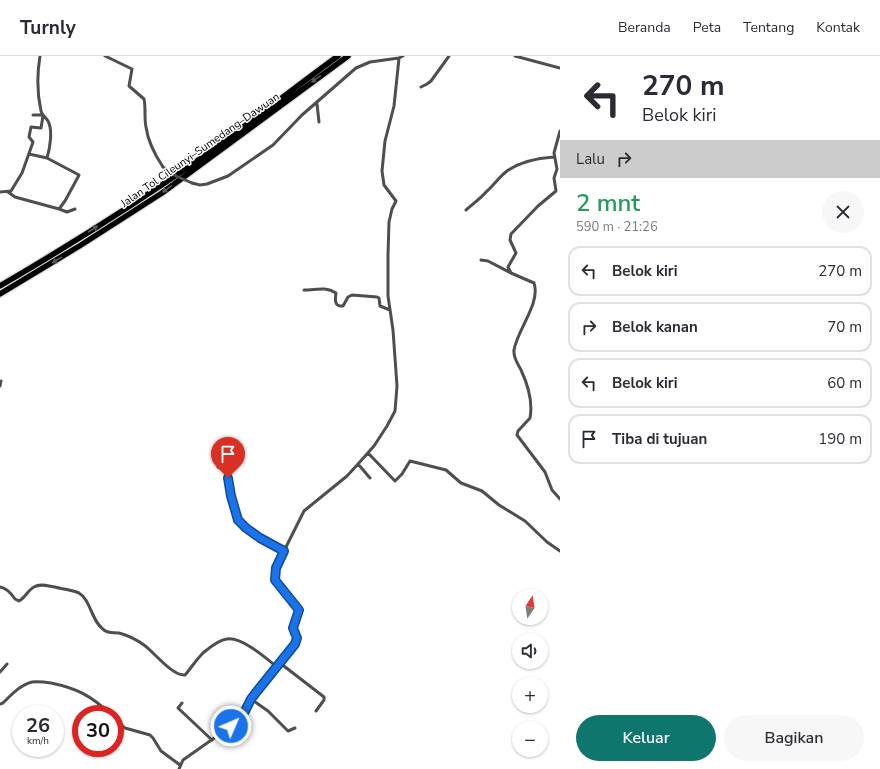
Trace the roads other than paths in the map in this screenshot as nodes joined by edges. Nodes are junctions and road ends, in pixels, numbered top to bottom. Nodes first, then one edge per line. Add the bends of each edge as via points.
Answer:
1 (40, 56) edge
2 (106, 56) edge
3 (338, 56) edge
4 (348, 56) edge
5 (403, 56) edge
6 (449, 56) edge
7 (515, 56) edge
8 (399, 58) junction
9 (560, 68) edge
10 (421, 87) dead end
11 (316, 104) junction
12 (33, 115) dead end
13 (43, 116) junction
14 (319, 122) dead end
15 (560, 131) edge
16 (29, 154) junction
17 (554, 157) junction
18 (47, 158) junction
19 (0, 192) edge
20 (8, 192) junction
21 (75, 209) dead end
22 (59, 210) junction
23 (466, 210) dead end
24 (481, 260) dead end
25 (511, 273) junction
26 (0, 286) edge
27 (304, 290) dead end
28 (0, 294) edge
29 (390, 310) junction
30 (2, 381) dead end
31 (0, 386) edge
32 (368, 453) junction
33 (358, 464) junction
34 (218, 467) dead end
35 (370, 478) dead end
36 (560, 499) edge
37 (284, 551) junction
38 (560, 551) edge
39 (0, 586) edge
40 (280, 663) junction
41 (7, 664) dead end
42 (277, 667) junction
43 (0, 672) edge
44 (251, 699) junction
45 (182, 703) dead end
46 (0, 704) edge
47 (101, 705) edge
48 (316, 711) dead end
49 (124, 727) edge
50 (295, 728) dead end
51 (212, 740) junction
52 (180, 767) edge

1 - 13 street via 38,92
2 - 11 street, bridge via 132,69 130,86 144,99 148,139 156,157 176,176 200,185 228,176 273,145
26 -> 3 highway, Jalan Tol Cileunyi–Sumedang–Dawuan via 159,188
4 -> 28 highway, Jalan Tol Cileunyi–Sumedang–Dawuan via 162,193
5 - 8 street
6 - 10 street via 431,81
7 - 9 street
8 - 11 street via 370,62 356,68
8 - 29 street via 394,106 382,164 384,185 396,201 389,222
11 - 14 street
12 - 13 street
13 - 16 street via 41,128 31,126 29,137 33,142
13 - 18 street via 49,128 50,149
15 - 17 street
16 - 18 street
16 - 20 street via 15,186
17 - 23 street via 544,157 507,171
17 - 25 street via 557,170 554,178 556,192 538,206 510,235 516,253 509,266
18 - 22 street via 79,175
19 - 20 street
20 - 22 street
21 - 22 street via 67,212
24 - 25 street
25 - 36 street via 534,283 536,290 514,350 531,405 530,418 517,435 545,472 552,490
27 - 29 street via 318,288 333,291 336,293 335,302 341,307 352,295 377,297 380,306
29 - 32 street via 397,386 396,407 388,426
30 - 31 street
32 - 33 street
32 - 38 street via 395,481 410,461 446,470 461,483 482,491 525,521
33 - 35 street
33 - 37 street via 304,511
34 - 37 street via 227,475 238,520 260,538
37 - 40 street via 274,578 299,610 293,626 297,640
39 - 42 street via 19,601 35,586 42,585 80,594 87,602 96,622 105,631 124,635 145,645 153,655 182,675 185,675 202,654 226,639 248,646
40 - 42 street
40 - 48 street via 324,697
41 - 43 street
42 - 44 street
44 - 50 street via 268,711 288,731
44 - 51 street via 237,722
45 - 51 street via 178,708
46 - 47 street via 19,688 32,682 42,682 65,686 86,694
49 - 52 street via 150,735 161,751
51 - 52 street via 183,760

